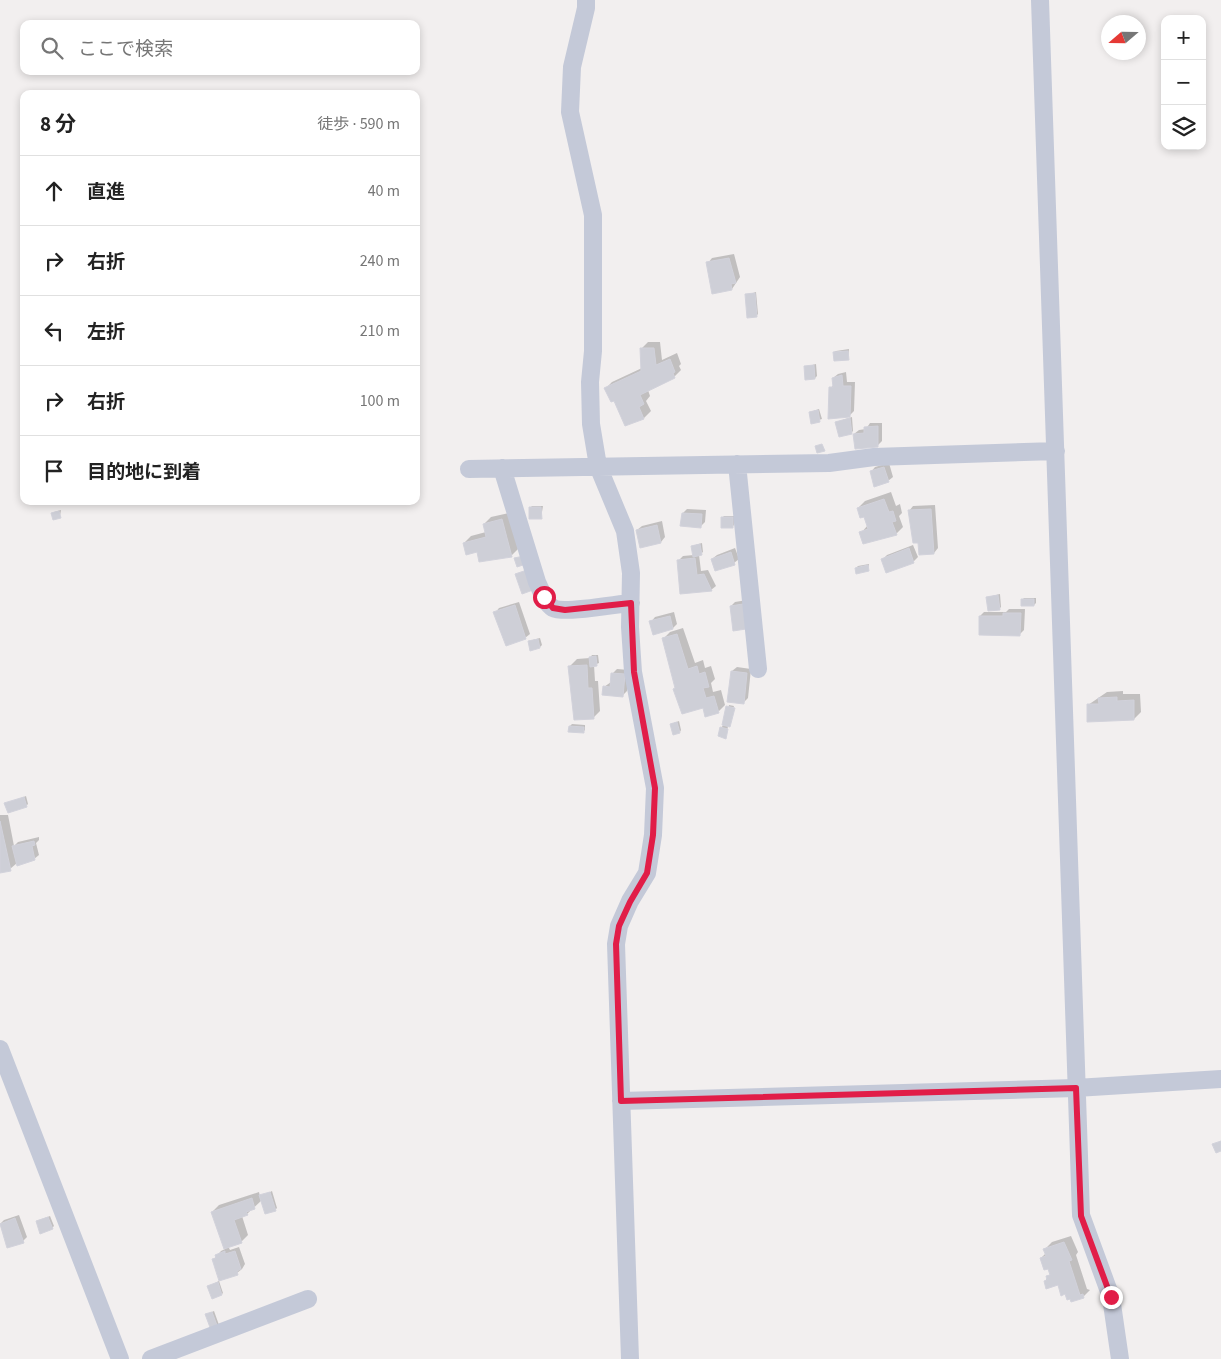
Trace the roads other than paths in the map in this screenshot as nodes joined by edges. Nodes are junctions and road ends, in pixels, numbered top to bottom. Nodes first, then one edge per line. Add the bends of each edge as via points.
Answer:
1 (586, 0) edge
2 (1040, 0) edge
3 (1056, 451) junction
4 (737, 464) junction
5 (598, 466) junction
6 (469, 468) dead end
7 (502, 468) junction
8 (631, 603) junction
9 (758, 669) dead end
10 (0, 1049) edge
11 (1221, 1079) edge
12 (1076, 1088) junction
13 (621, 1101) junction
14 (308, 1298) dead end
15 (120, 1359) edge
16 (151, 1359) edge
17 (630, 1359) edge
18 (1120, 1359) edge

1 - 5 street via 572,67 570,112 592,215 594,351 590,424
2 - 3 street
3 - 4 street via 874,457 829,463
3 - 12 street
4 - 5 street
4 - 9 street
5 - 7 street
5 - 8 street via 625,531
6 - 7 street
7 - 8 street via 537,582 553,608 565,610
8 - 13 street via 634,672 655,788 647,873 619,926 616,944
10 - 15 street
11 - 12 street
12 - 13 street
12 - 18 street via 1081,1216 1111,1297
13 - 17 street
14 - 16 street

